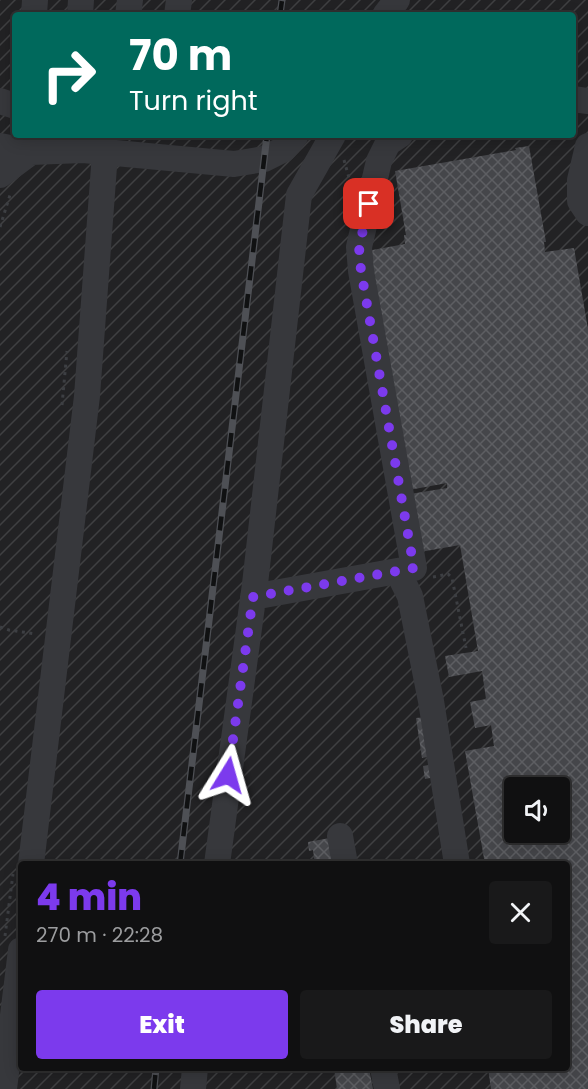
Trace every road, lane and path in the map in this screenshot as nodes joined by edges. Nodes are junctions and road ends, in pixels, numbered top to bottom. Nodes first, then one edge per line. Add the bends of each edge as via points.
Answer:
1 (397, 0) edge
2 (387, 12) edge
3 (293, 138) edge
4 (331, 138) edge
5 (396, 138) edge
6 (0, 146) edge
7 (588, 146) edge
8 (31, 152) junction
9 (105, 153) junction
10 (0, 175) edge
11 (588, 213) edge
12 (67, 351) dead end
13 (62, 410) dead end
14 (398, 572) junction
15 (429, 577) dead end
16 (253, 597) junction
17 (0, 627) edge
18 (43, 634) dead end
19 (466, 648) dead end
20 (340, 836) dead end
21 (32, 861) edge
22 (217, 861) edge
23 (344, 861) edge
24 (457, 861) edge
25 (18, 975) edge
26 (195, 1071) edge
27 (384, 1071) edge
28 (4, 1089) edge
29 (193, 1089) edge
30 (387, 1089) edge

1 - 2 lane
3 - 9 lane via 284,149 242,164
4 - 16 lane via 299,195
5 - 14 lane via 388,143 380,161 359,247 414,568
6 - 8 lane
7 - 11 lane via 579,180 580,201
8 - 9 lane
8 - 10 lane
9 - 21 lane via 87,396
12 - 13 path
14 - 16 lane
14 - 24 lane via 412,608 431,701
15 - 19 path via 447,574 452,578
16 - 22 lane
17 - 18 path
20 - 23 lane
25 - 28 lane
26 - 29 lane
27 - 30 lane

